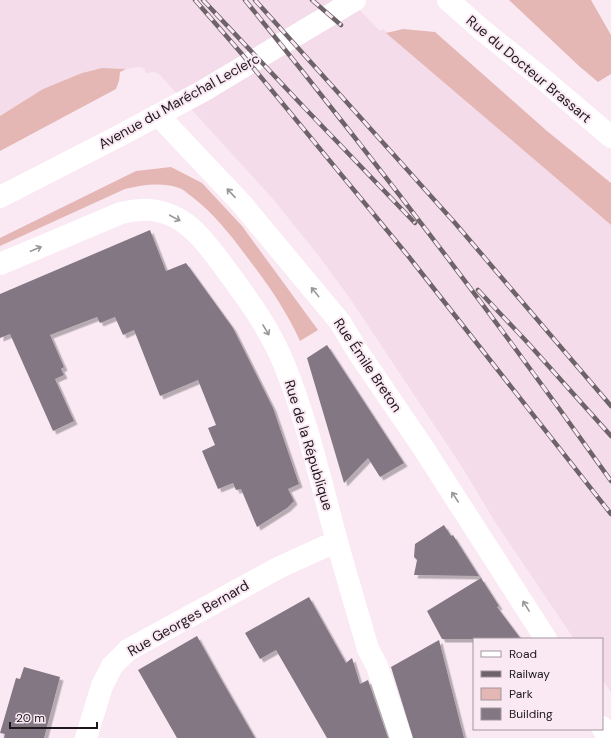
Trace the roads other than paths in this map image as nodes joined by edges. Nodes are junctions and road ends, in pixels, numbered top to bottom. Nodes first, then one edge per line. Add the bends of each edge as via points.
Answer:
1 (448, 0) edge
2 (353, 1) edge
3 (158, 115) junction
4 (611, 136) edge
5 (0, 197) edge
6 (0, 264) edge
7 (337, 542) junction
8 (545, 638) edge
9 (603, 729) edge
10 (86, 738) edge
11 (401, 738) edge
12 (609, 738) edge

1 - 4 street, Rue du Docteur Brassart
2 - 3 street, Avenue du Maréchal Leclerc
3 - 5 street, Avenue du Maréchal Leclerc
8 -> 3 street, Rue Émile Breton via 340,322 240,203
6 -> 7 street, Rue de la République via 122,213 138,209 164,212 191,228 209,247 246,297 283,362 298,403
7 - 10 street, Rue Georges Bernard via 280,567 128,650 112,666 102,686
7 - 11 street, Rue de la République via 368,649
9 - 12 street

